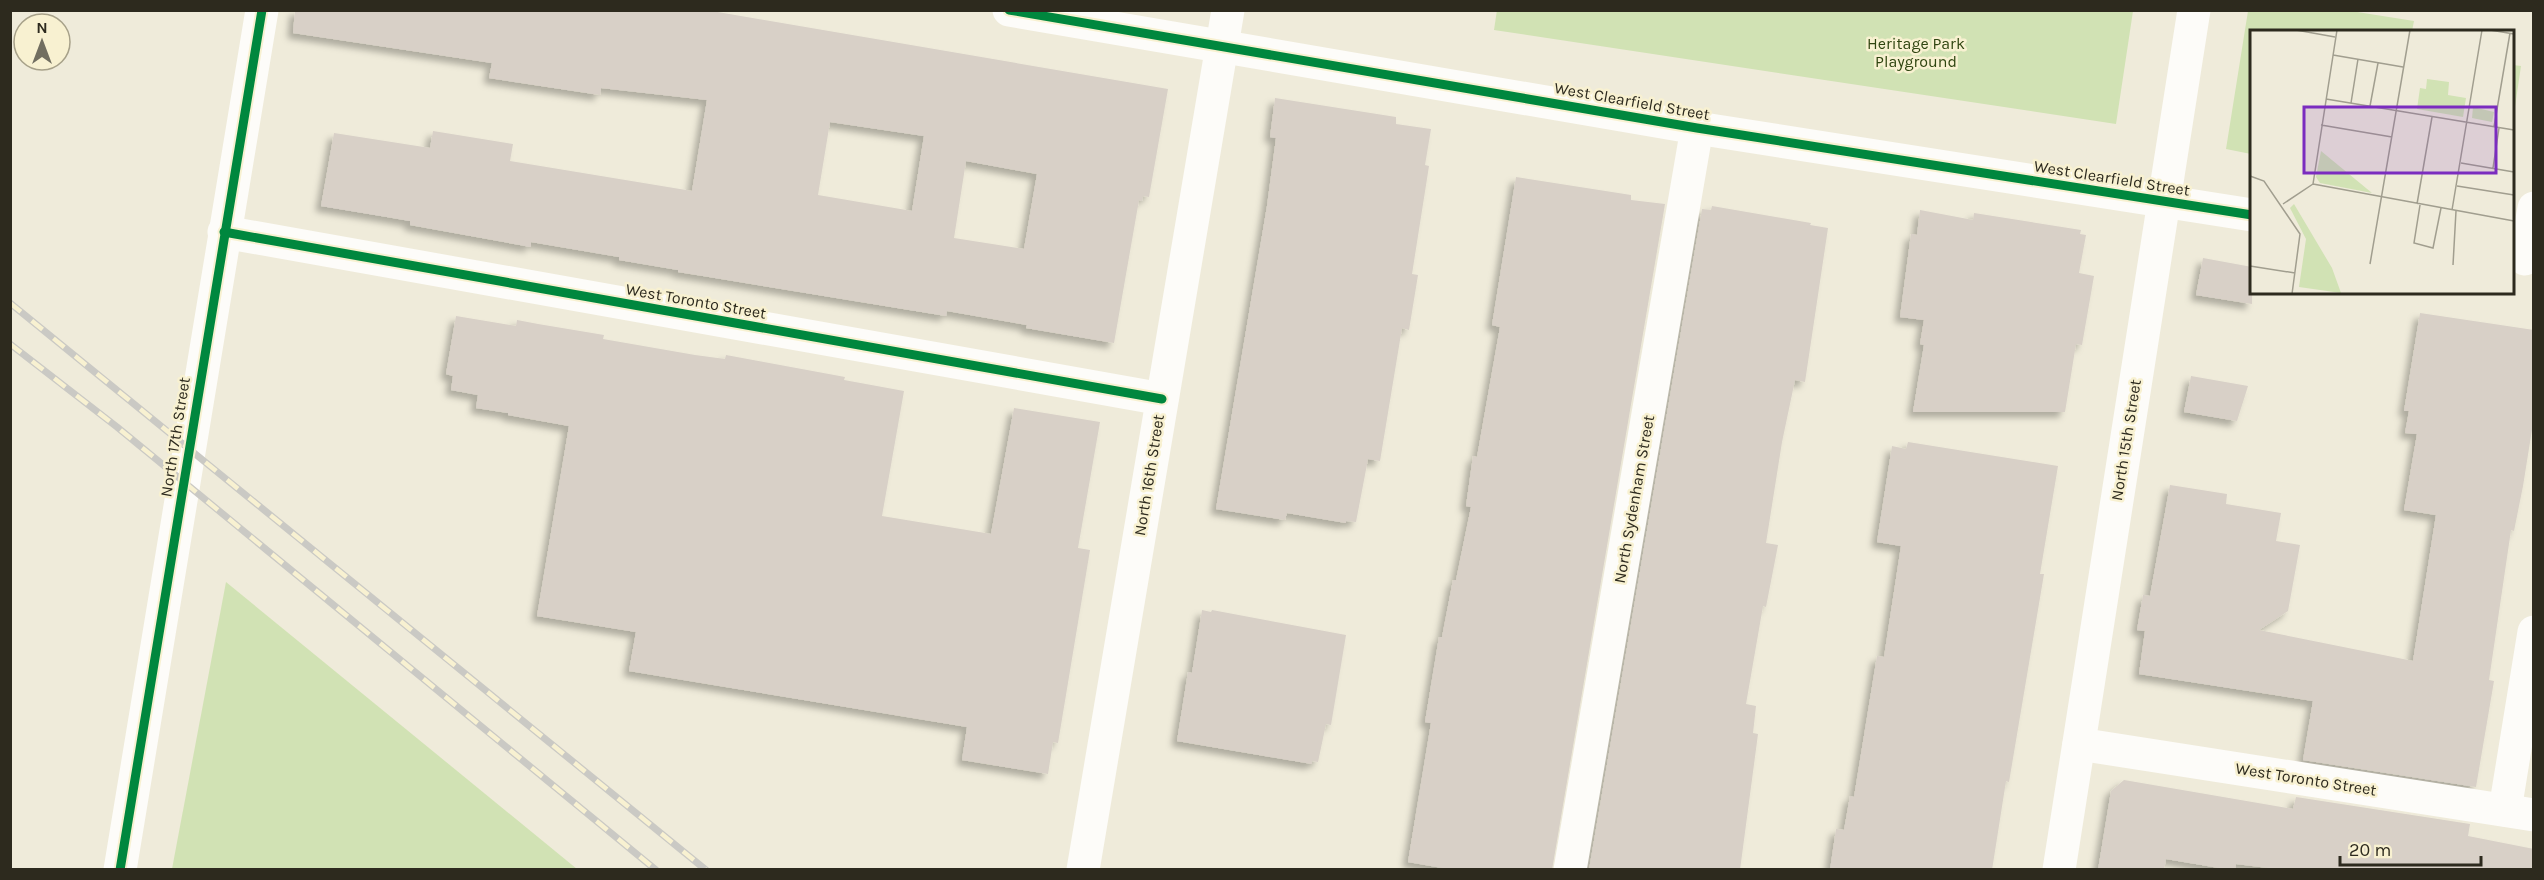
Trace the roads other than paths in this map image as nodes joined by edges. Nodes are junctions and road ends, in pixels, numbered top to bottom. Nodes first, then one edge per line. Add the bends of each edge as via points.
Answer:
1 (262, 10) edge
2 (1009, 10) edge
3 (1228, 10) edge
4 (2194, 10) edge
5 (1222, 46) junction
6 (1697, 128) junction
7 (2163, 201) junction
8 (2534, 208) edge
9 (2250, 215) edge
10 (224, 232) junction
11 (2524, 258) edge
12 (1162, 399) junction
13 (2534, 632) edge
14 (2079, 744) junction
15 (2519, 812) edge
16 (120, 870) edge
17 (1083, 870) edge
18 (1570, 870) edge
19 (2059, 870) edge

1 - 10 street, North 17th Street
2 - 5 street, West Clearfield Street
3 - 5 street, North 16th Street
4 - 7 street, North 15th Street
5 - 6 street, West Clearfield Street
5 - 12 street, North 16th Street
6 - 7 street, West Clearfield Street
6 - 18 street, North Sydenham Street
7 - 9 street, West Clearfield Street
7 - 14 street, North 15th Street
8 - 11 street
10 - 12 street, West Toronto Street
10 - 16 street, North 17th Street
12 - 17 street, North 16th Street
13 - 15 street
14 - 15 street, West Toronto Street
14 - 19 street, North 15th Street

